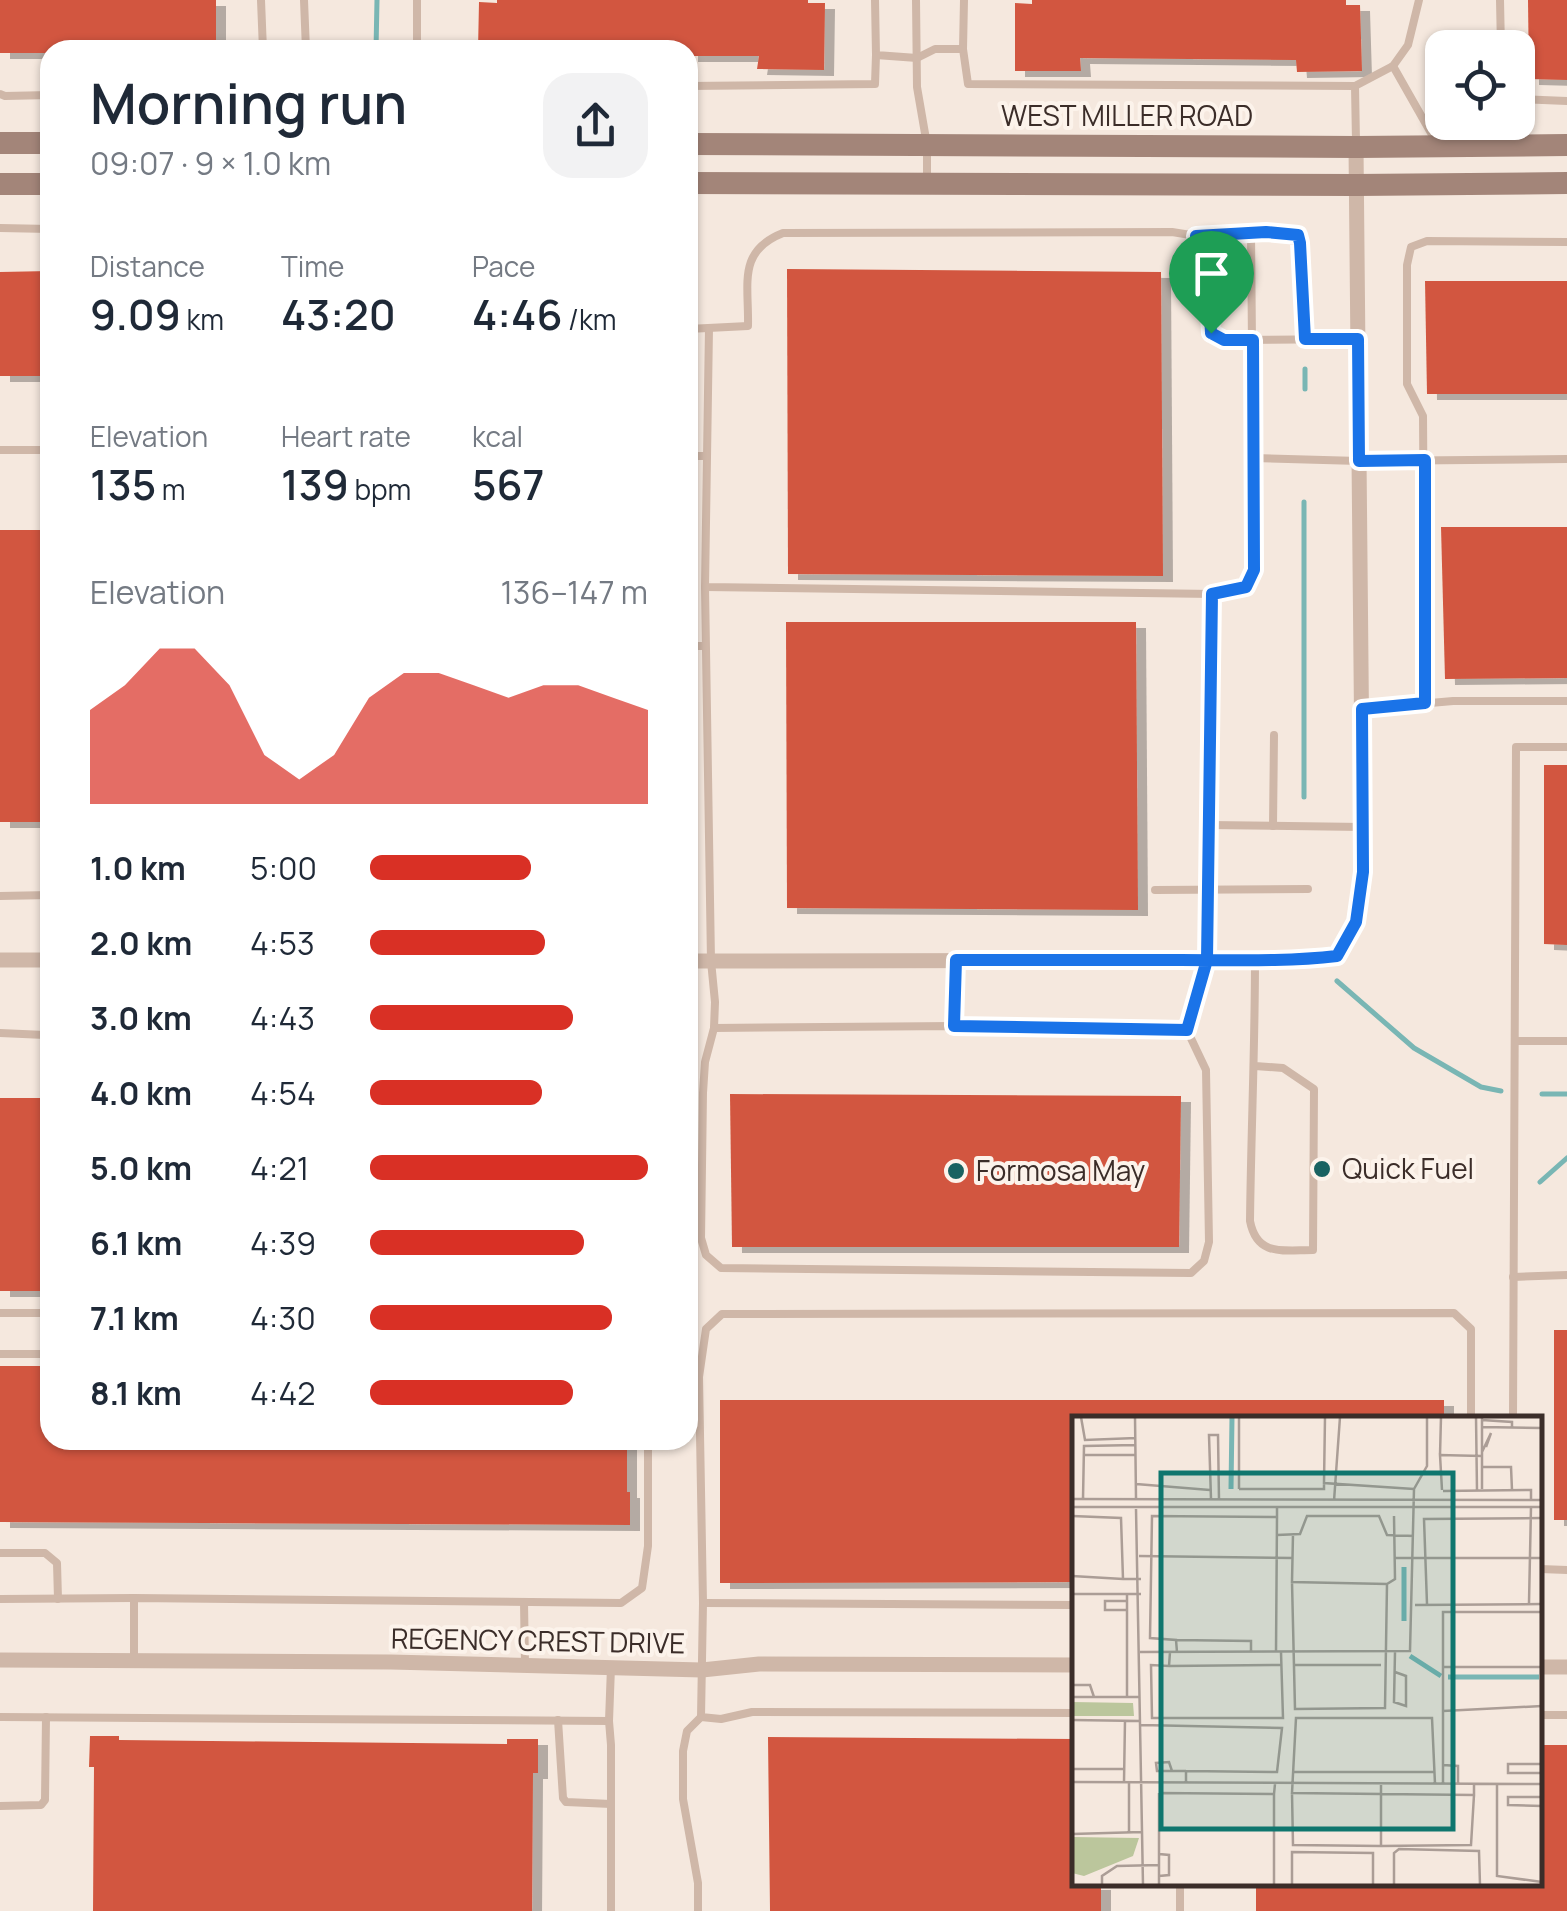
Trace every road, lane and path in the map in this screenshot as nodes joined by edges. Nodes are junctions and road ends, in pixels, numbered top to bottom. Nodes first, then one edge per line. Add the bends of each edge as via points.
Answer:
1 (261, 0) edge
2 (304, 0) edge
3 (417, 0) edge
4 (875, 0) edge
5 (916, 0) edge
6 (964, 0) edge
7 (1419, 0) edge
8 (1500, 0) edge
9 (1501, 30) edge
10 (262, 40) edge
11 (306, 40) edge
12 (417, 40) edge
13 (963, 49) junction
14 (876, 56) junction
15 (917, 58) junction
16 (1393, 66) junction
17 (698, 86) edge
18 (1355, 86) junction
19 (0, 94) edge
20 (40, 95) edge
21 (1535, 99) edge
22 (1567, 100) edge
23 (1535, 139) edge
24 (1475, 140) edge
25 (0, 142) edge
26 (40, 143) edge
27 (698, 144) edge
28 (927, 145) junction
29 (1567, 145) edge
30 (1439, 146) junction
31 (1356, 148) junction
32 (698, 182) edge
33 (1567, 183) edge
34 (0, 184) edge
35 (40, 184) edge
36 (927, 184) junction
37 (1356, 185) junction
38 (0, 228) edge
39 (40, 229) edge
40 (1251, 232) junction
41 (1196, 236) junction
42 (1567, 242) edge
43 (698, 328) edge
44 (708, 328) junction
45 (1305, 339) junction
46 (1358, 339) junction
47 (1253, 340) junction
48 (0, 450) edge
49 (40, 450) edge
50 (698, 456) edge
51 (707, 456) junction
52 (1253, 458) junction
53 (1425, 460) junction
54 (1567, 460) edge
55 (1359, 461) junction
56 (705, 587) junction
57 (1212, 594) junction
58 (698, 646) edge
59 (705, 646) junction
60 (1567, 701) edge
61 (1425, 703) junction
62 (1362, 709) junction
63 (1274, 735) dead end
64 (1567, 747) edge
65 (1209, 825) junction
66 (1273, 826) junction
67 (1363, 827) junction
68 (1154, 890) dead end
69 (1208, 890) junction
70 (1308, 890) dead end
71 (0, 896) edge
72 (40, 896) edge
73 (0, 960) edge
74 (40, 960) edge
75 (698, 960) edge
76 (956, 960) junction
77 (1207, 960) junction
78 (1254, 960) junction
79 (711, 961) junction
80 (954, 1026) junction
81 (714, 1028) junction
82 (1187, 1030) junction
83 (0, 1033) edge
84 (40, 1035) edge
85 (1515, 1041) junction
86 (1567, 1041) edge
87 (1255, 1066) junction
88 (1567, 1275) edge
89 (1514, 1277) junction
90 (0, 1312) edge
91 (40, 1312) edge
92 (0, 1354) edge
93 (40, 1354) edge
94 (1471, 1416) edge
95 (1514, 1416) edge
96 (648, 1450) edge
97 (0, 1553) edge
98 (1542, 1569) edge
99 (1567, 1570) edge
100 (134, 1598) junction
101 (58, 1599) junction
102 (0, 1600) edge
103 (524, 1602) junction
104 (703, 1604) junction
105 (1072, 1605) edge
106 (0, 1660) edge
107 (134, 1660) junction
108 (525, 1665) junction
109 (611, 1666) junction
110 (1072, 1666) edge
111 (702, 1670) junction
112 (1072, 1713) edge
113 (0, 1717) edge
114 (46, 1717) junction
115 (701, 1717) junction
116 (558, 1720) junction
117 (609, 1721) junction
118 (611, 1804) junction
119 (0, 1806) edge
120 (611, 1911) edge
121 (698, 1911) edge

1 - 10 lane
2 - 11 lane
3 - 12 lane
4 - 14 lane
5 - 15 lane
6 - 13 lane
7 - 16 lane via 1408,45
8 - 9 lane
13 - 15 lane via 935,49
13 - 18 lane via 968,84
14 - 15 lane
14 - 17 lane via 875,84
15 - 28 lane
16 - 18 lane
16 - 30 lane
18 - 31 lane
19 - 20 lane
21 - 22 lane
23 - 29 main road, WEST MILLER ROAD
24 - 30 main road, WEST MILLER ROAD
25 - 26 main road
27 - 28 main road, WEST MILLER ROAD
28 - 31 main road, WEST MILLER ROAD
28 - 36 lane
30 - 31 main road, WEST MILLER ROAD
31 - 37 street
32 - 36 main road
33 - 37 main road
34 - 35 main road
36 - 37 main road
37 - 46 street
38 - 39 lane
40 - 41 lane
40 - 45 lane via 1298,235
40 - 47 lane
41 - 44 lane via 783,233 766,240 749,260 748,326
41 - 47 lane via 1208,279 1211,333
42 - 53 lane via 1427,241 1411,247 1407,384 1423,416
43 - 44 lane
44 - 51 lane
45 - 46 lane
45 - 47 lane
46 - 55 street
47 - 52 lane
48 - 49 lane
50 - 51 lane
51 - 56 lane
52 - 55 lane
52 - 57 lane via 1254,570 1246,587
53 - 54 lane
53 - 55 lane
53 - 61 lane
55 - 62 street
56 - 57 lane
56 - 59 lane
57 - 65 lane
58 - 59 lane
59 - 79 lane
60 - 61 lane
61 - 62 lane
62 - 67 street
63 - 66 lane
64 - 85 lane via 1516,747
65 - 66 lane
65 - 69 lane
66 - 67 lane
67 - 78 street via 1356,922 1337,956
68 - 69 lane
69 - 70 lane
69 - 77 lane
71 - 72 lane
73 - 74 street
75 - 79 street
76 - 77 street
76 - 79 street
76 - 80 lane
77 - 78 street
77 - 82 lane
78 - 87 lane
79 - 81 lane
80 - 81 lane
80 - 82 lane
81 - 82 lane via 703,1093 701,1238 706,1255 721,1268 1191,1273 1204,1261 1209,1242 1206,1070
83 - 84 lane
85 - 86 lane
85 - 89 lane
87 - 87 lane via 1252,1230 1274,1250 1312,1250 1314,1089 1283,1068
88 - 89 lane
89 - 95 lane
90 - 91 lane
92 - 93 lane
94 - 104 lane via 1471,1329 1454,1312 722,1314 706,1329 699,1376
96 - 103 lane via 642,1588 621,1603
97 - 101 lane via 45,1553 57,1563
98 - 99 lane
100 - 101 lane
100 - 103 lane
100 - 107 lane
101 - 102 lane
103 - 108 lane
104 - 105 lane
104 - 111 lane
106 - 107 street, REGENCY CREST DRIVE
107 - 108 street, REGENCY CREST DRIVE
108 - 109 street, REGENCY CREST DRIVE
109 - 111 street, REGENCY CREST DRIVE
109 - 117 lane
110 - 111 street, REGENCY CREST DRIVE via 759,1664
111 - 115 lane
112 - 115 lane
113 - 114 lane
114 - 116 lane
114 - 119 lane via 45,1800
115 - 121 lane via 687,1731 683,1751
116 - 117 lane
116 - 118 lane via 563,1798
117 - 118 lane
118 - 120 lane

